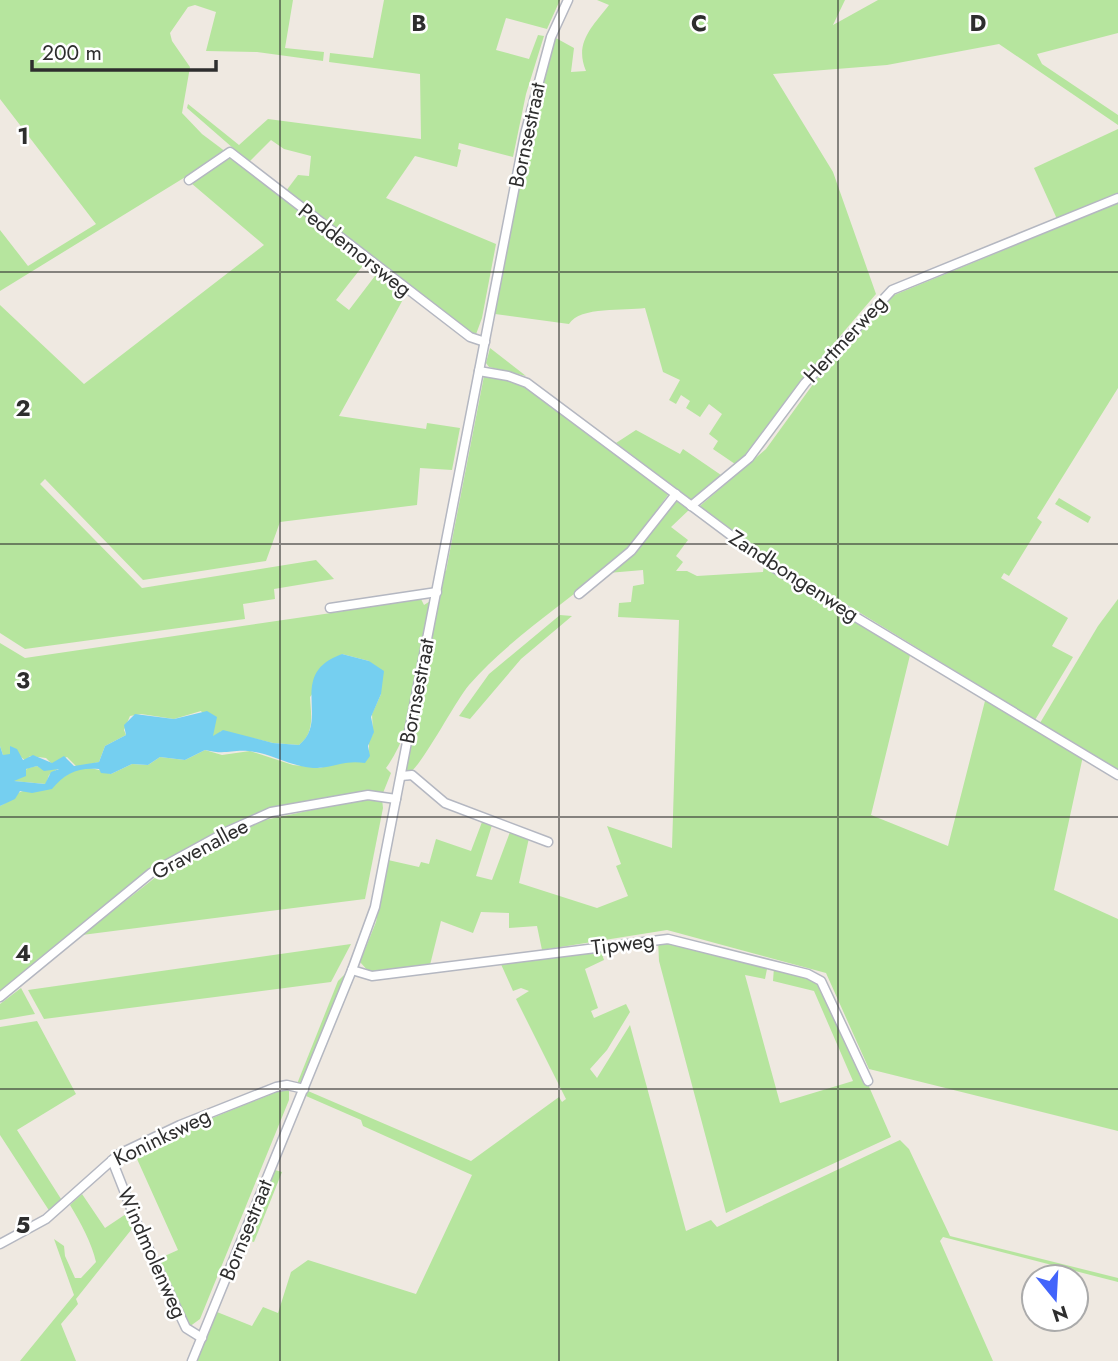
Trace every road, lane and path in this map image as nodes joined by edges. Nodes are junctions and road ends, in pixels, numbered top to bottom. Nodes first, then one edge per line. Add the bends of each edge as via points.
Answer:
1 (568, 0) edge
2 (189, 180) dead end
3 (1118, 198) edge
4 (485, 342) junction
5 (480, 371) junction
6 (676, 495) junction
7 (691, 506) junction
8 (437, 592) junction
9 (579, 594) dead end
10 (330, 608) dead end
11 (1118, 775) edge
12 (401, 776) junction
13 (396, 799) junction
14 (548, 842) dead end
15 (352, 970) junction
16 (0, 997) edge
17 (868, 1081) dead end
18 (304, 1089) junction
19 (112, 1160) junction
20 (0, 1244) edge
21 (202, 1338) junction
22 (192, 1361) edge

1 - 4 street, Bornsestraat via 537,84
2 - 4 street, Peddemorsweg via 230,152 470,337
3 - 7 street, Hertmerweg via 892,289 804,383 749,458
4 - 5 street, Bornsestraat
5 - 6 street, Zandbongenweg via 527,383
5 - 8 street, Bornsestraat
6 - 7 street, Zandbongenweg
6 - 9 street via 631,551
7 - 11 street, Zandbongenweg via 776,569
8 - 10 street
8 - 12 street, Bornsestraat
12 - 13 street, Bornsestraat
12 - 14 street, Bornsestraat via 412,775 445,803
13 - 15 street, Bornsestraat via 375,907
13 - 16 street, Gravenallee via 368,795 296,807 226,832 151,873
15 - 17 street, Tipweg via 372,976 668,939 821,981
15 - 18 street, Bornsestraat
18 - 19 street, Koninksweg via 276,1087 180,1125
18 - 21 street, Bornsestraat
19 - 20 street, Koninksweg via 46,1219
19 - 21 street, Windmolenweg via 186,1328
21 - 22 street, Bornsestraat

